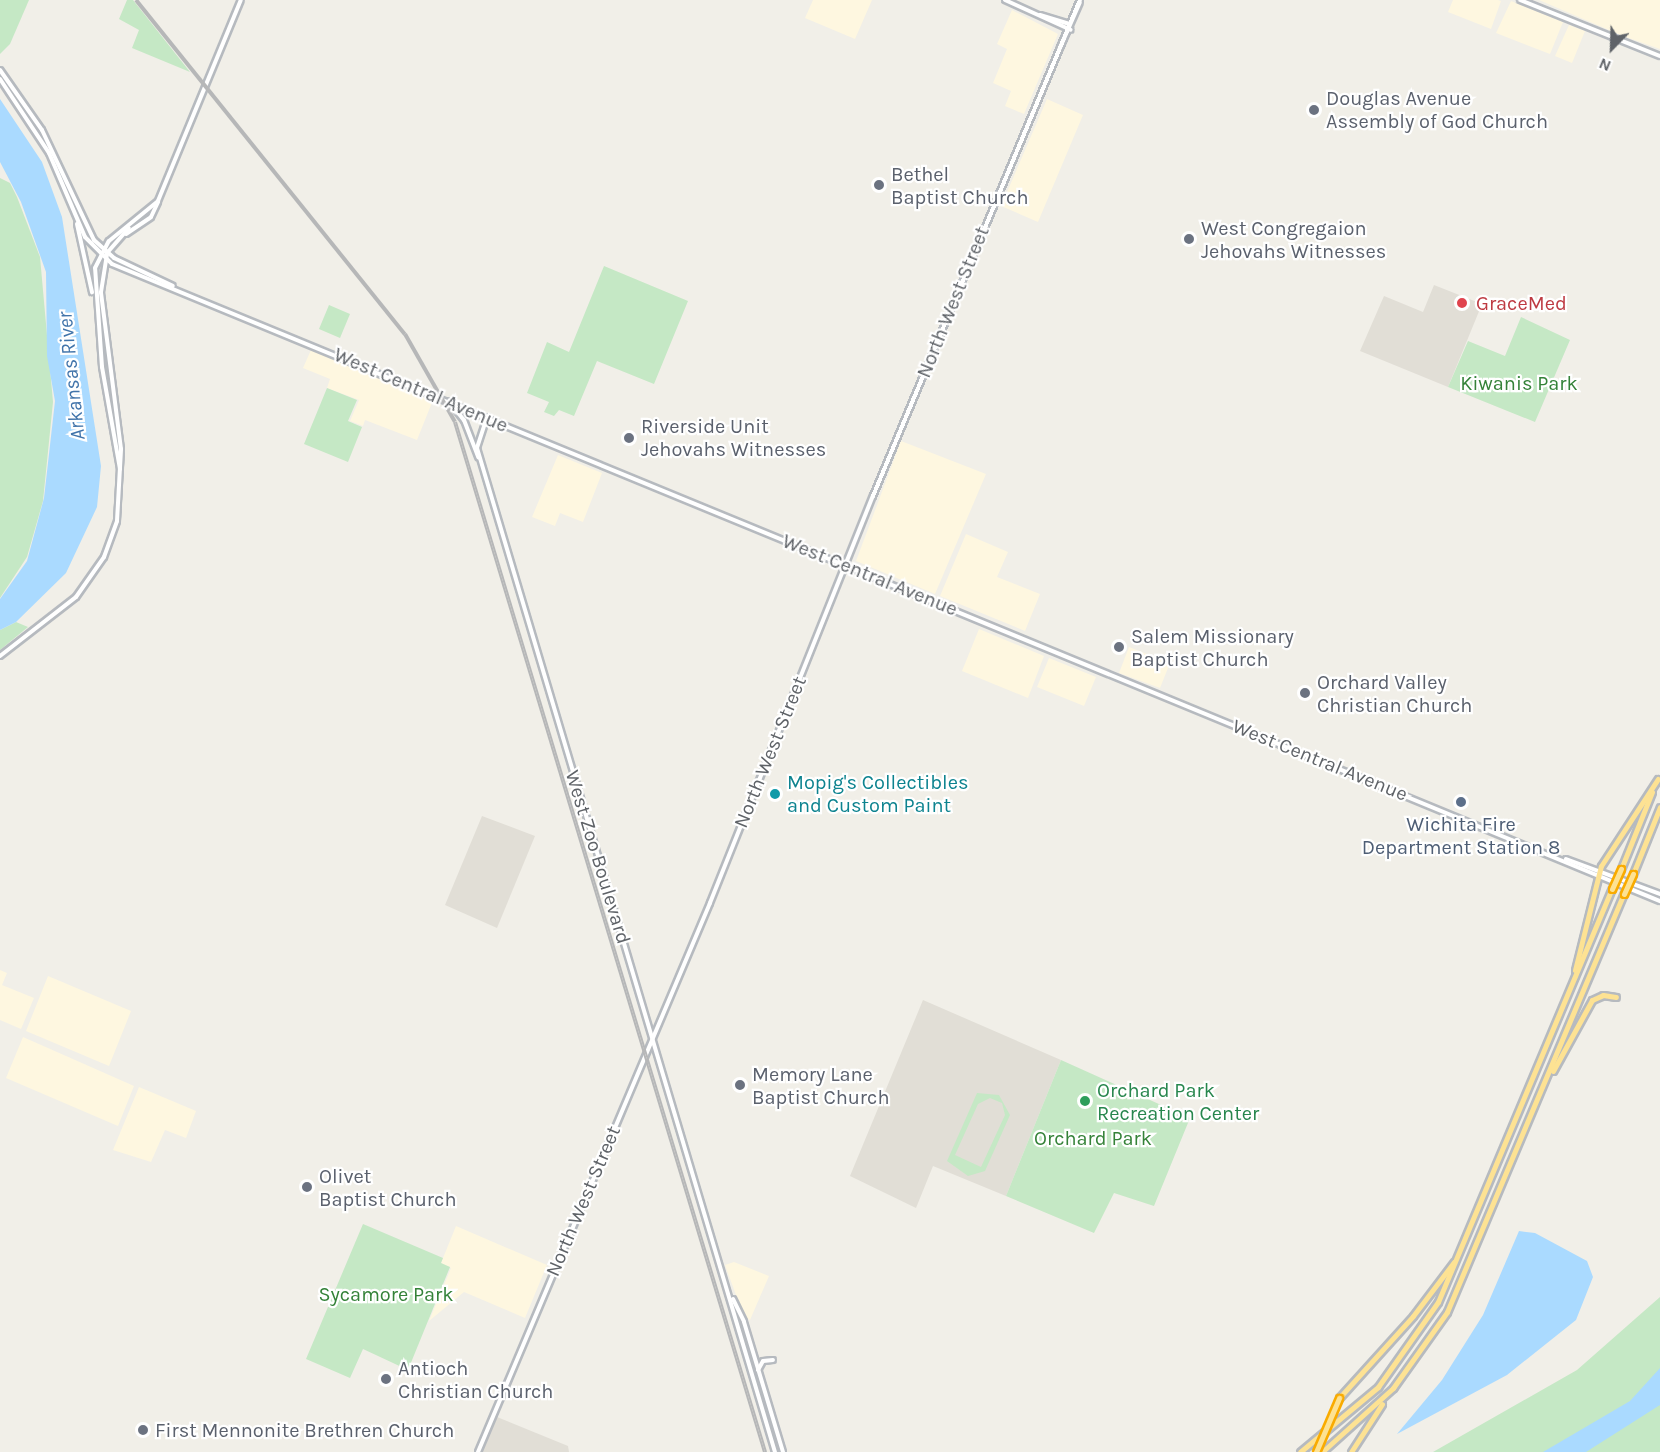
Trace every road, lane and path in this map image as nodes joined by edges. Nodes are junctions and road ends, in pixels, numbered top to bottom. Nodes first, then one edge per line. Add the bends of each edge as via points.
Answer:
1 (241, 0) edge
2 (1005, 0) edge
3 (1520, 0) edge
4 (1080, 1) edge
5 (1526, 1) edge
6 (1069, 27) junction
7 (1660, 56) edge
8 (0, 70) edge
9 (0, 79) edge
10 (75, 214) junction
11 (138, 223) junction
12 (146, 229) dead end
13 (102, 249) junction
14 (107, 254) junction
15 (99, 255) junction
16 (105, 259) junction
17 (177, 288) junction
18 (94, 300) junction
19 (449, 401) junction
20 (487, 417) junction
21 (480, 460) junction
22 (120, 469) junction
23 (845, 565) junction
24 (0, 656) edge
25 (1659, 776) edge
26 (1660, 807) edge
27 (1599, 872) junction
28 (1660, 894) edge
29 (1660, 901) edge
30 (1567, 996) junction
31 (1616, 997) dead end
32 (653, 1038) junction
33 (1540, 1094) junction
34 (1463, 1248) junction
35 (731, 1297) junction
36 (773, 1360) dead end
37 (758, 1370) junction
38 (1393, 1388) junction
39 (478, 1452) edge
40 (775, 1452) edge
41 (783, 1452) edge
42 (1300, 1452) edge
43 (1316, 1452) edge
44 (1322, 1452) edge
45 (1351, 1452) edge

1 - 11 main road via 158,201
2 - 6 main road
3 - 5 main road
4 - 6 main road, North West Street
5 - 7 main road
6 - 23 main road, North West Street
8 - 13 main road, West Central Avenue via 42,130 86,226
9 - 10 main road via 45,145
10 - 15 main road
10 - 18 main road
11 - 12 main road
11 - 13 main road
11 - 14 main road
13 - 14 main road, West Central Avenue
13 - 15 main road
14 - 16 main road
14 - 17 main road, West Central Avenue
15 - 16 main road, West Central Avenue
15 - 18 main road
16 - 17 main road, West Central Avenue
16 - 22 main road via 101,315
17 - 19 main road, West Central Avenue
18 - 22 main road
19 - 20 main road, West Central Avenue
19 - 21 main road via 464,420
20 - 21 main road, West Zoo Boulevard via 476,445
20 - 23 main road, West Central Avenue
21 - 32 main road, West Zoo Boulevard
22 - 24 main road via 117,521 90,578 76,597
23 - 27 main road, West Central Avenue
23 - 32 main road, North West Street
25 - 27 highway
25 - 30 highway, bridge
26 - 33 highway, bridge
27 - 28 main road, West Central Avenue
27 - 29 main road, West Central Avenue
27 - 30 highway
30 - 34 highway
31 - 33 highway via 1603,994 1592,1000
32 - 35 main road, West Zoo Boulevard
32 - 39 main road, North West Street
33 - 38 highway via 1453,1300
34 - 42 highway via 1430,1316 1392,1370 1344,1419
34 - 43 highway, bridge via 1424,1303 1339,1398
35 - 37 main road, West Zoo Boulevard via 740,1311
35 - 40 main road, West Zoo Boulevard
36 - 37 main road via 763,1361
37 - 41 main road, West Zoo Boulevard
38 - 44 highway
38 - 45 highway

